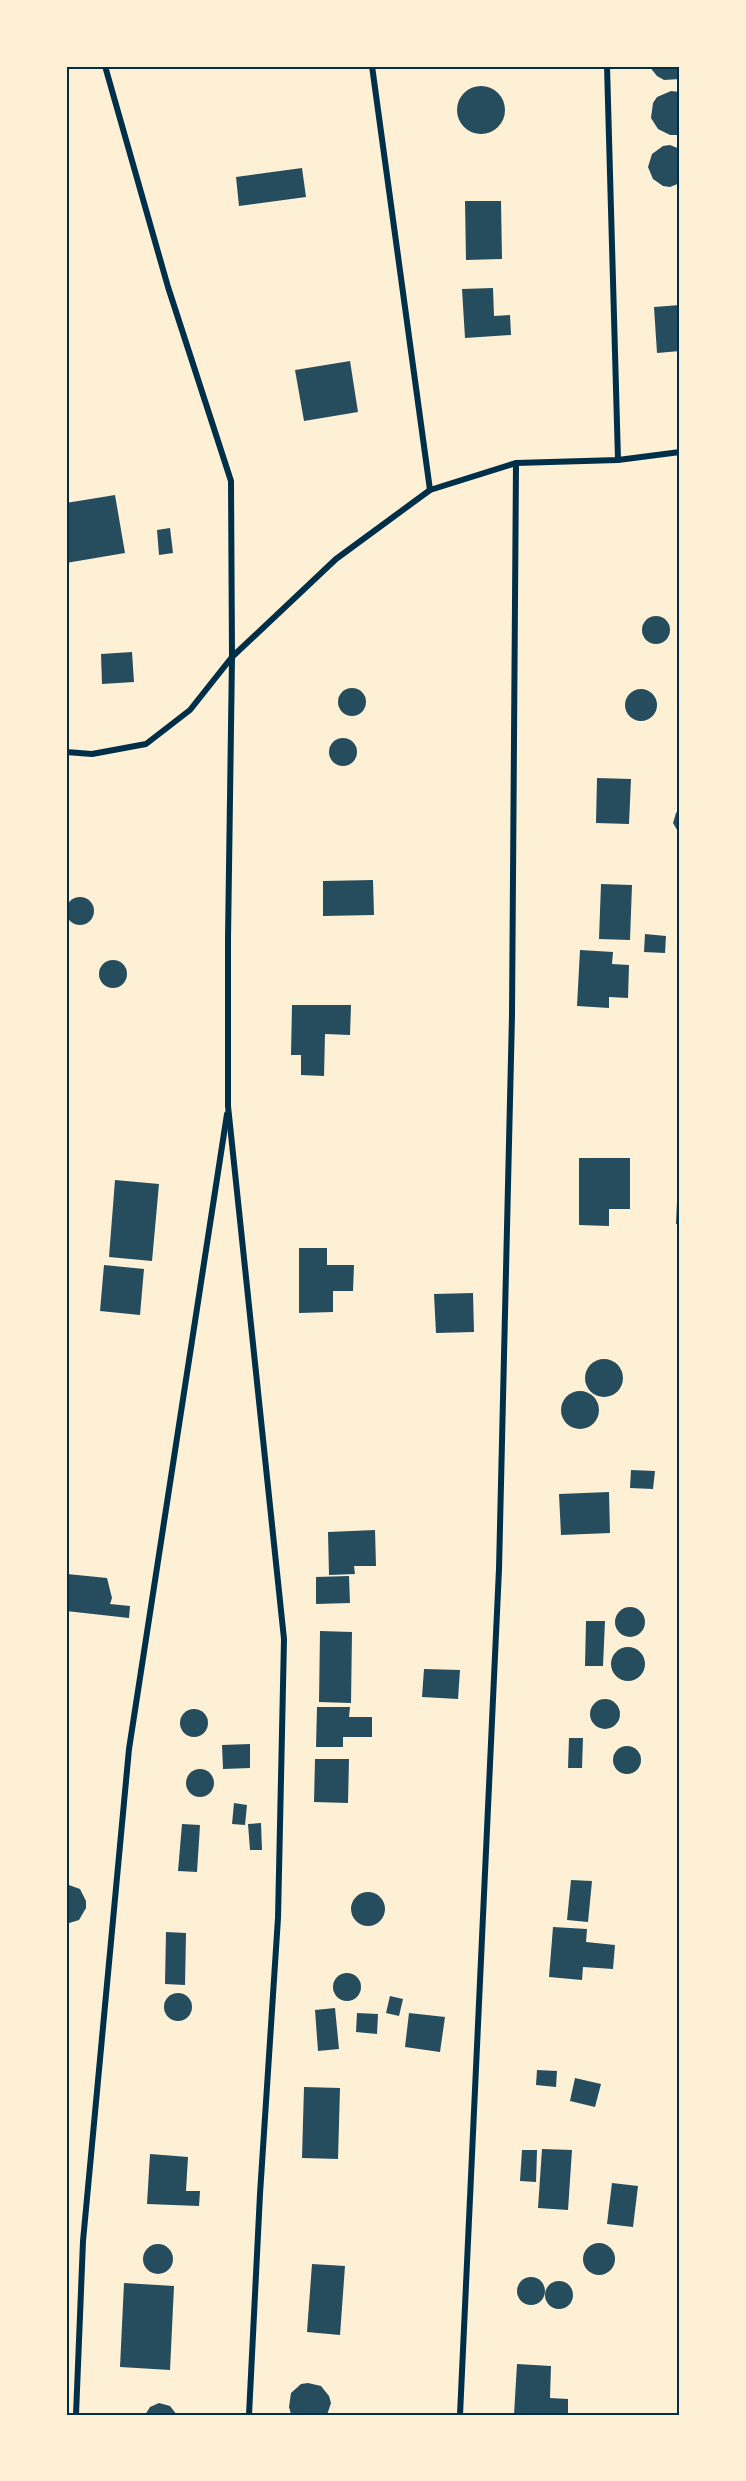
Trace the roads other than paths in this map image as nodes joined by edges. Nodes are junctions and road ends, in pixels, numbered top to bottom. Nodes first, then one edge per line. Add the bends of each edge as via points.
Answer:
1 (105, 66) edge
2 (372, 66) edge
3 (607, 66) edge
4 (680, 452) edge
5 (618, 460) junction
6 (516, 463) junction
7 (430, 490) junction
8 (232, 657) junction
9 (66, 752) edge
10 (228, 1106) junction
11 (76, 2415) edge
12 (249, 2415) edge
13 (460, 2415) edge

1 - 8 street via 168,287 231,481
2 - 7 street
3 - 5 street
4 - 5 street
5 - 6 street
6 - 7 street
6 - 13 street via 512,1015 499,1569
7 - 8 street via 336,559
8 - 9 street via 190,710 146,744 92,754
8 - 10 street
10 - 11 street via 129,1749 83,2241
10 - 12 street via 284,1638 278,1918

